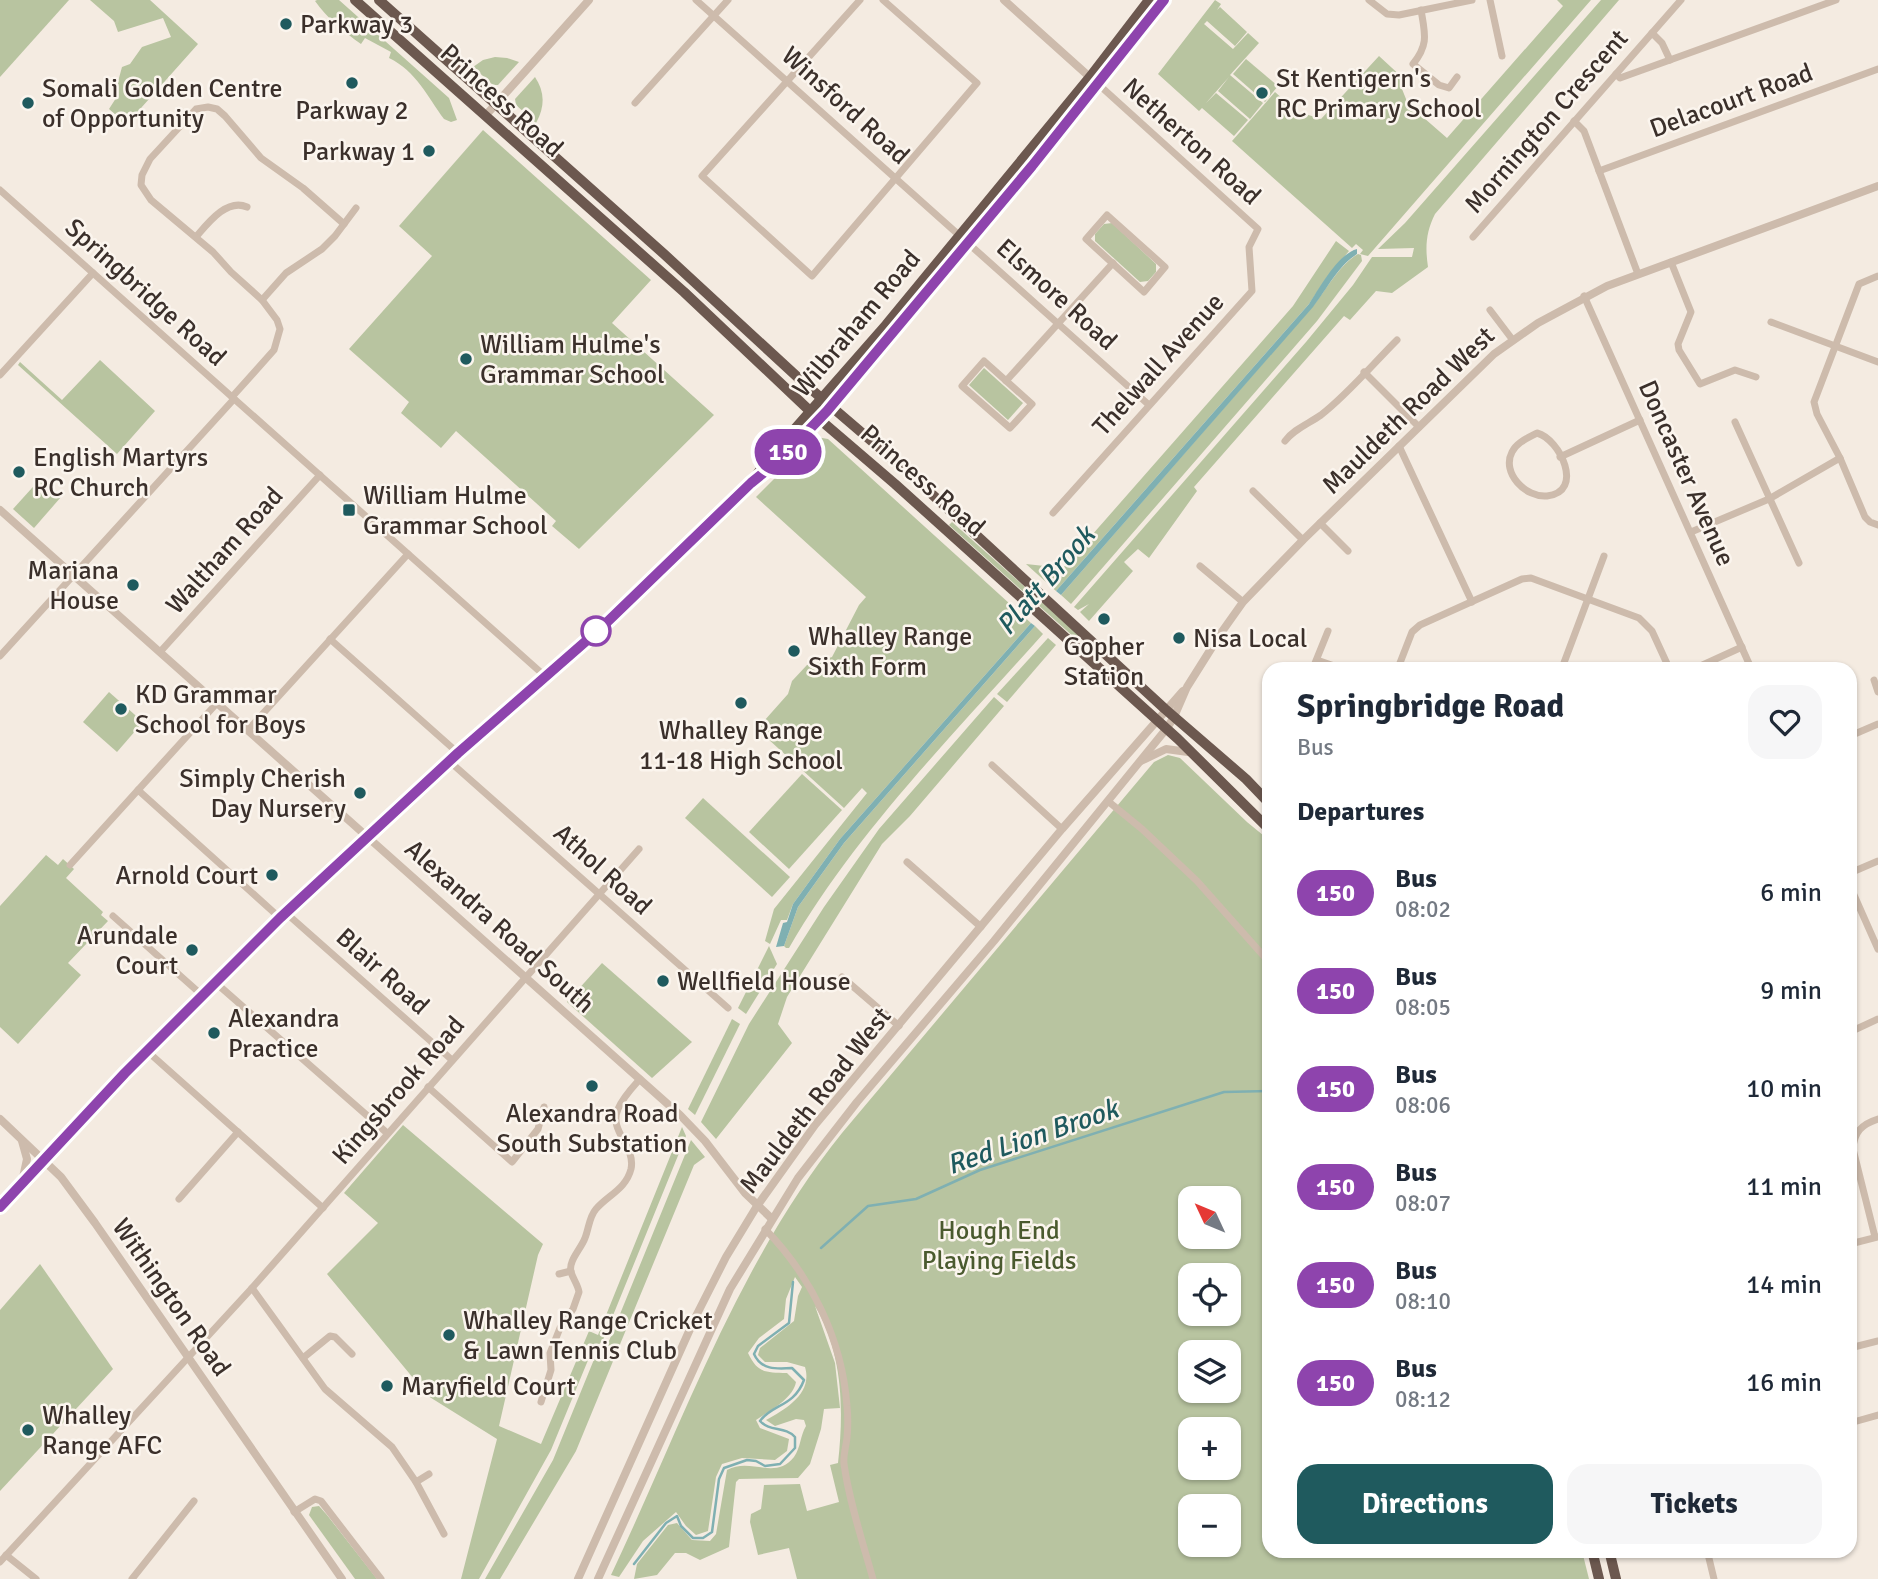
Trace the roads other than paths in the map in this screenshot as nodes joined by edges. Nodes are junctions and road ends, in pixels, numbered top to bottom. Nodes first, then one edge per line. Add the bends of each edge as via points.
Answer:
1 (355, 0) edge
2 (379, 0) edge
3 (589, 0) edge
4 (696, 0) edge
5 (728, 0) edge
6 (860, 0) edge
7 (883, 0) edge
8 (1004, 0) edge
9 (1149, 0) edge
10 (1164, 0) edge
11 (1369, 0) edge
12 (1472, 0) edge
13 (1490, 0) edge
14 (1681, 0) edge
15 (1836, 0) edge
16 (1452, 2) edge
17 (1421, 10) junction
18 (714, 16) junction
19 (1652, 33) junction
20 (1502, 56) dead end
21 (1670, 60) junction
22 (1878, 69) edge
23 (1616, 74) junction
24 (1457, 77) dead end
25 (1094, 80) junction
26 (787, 81) junction
27 (635, 103) dead end
28 (496, 104) junction
29 (486, 115) junction
30 (1574, 121) junction
31 (1599, 171) junction
32 (896, 178) junction
33 (1878, 186) edge
34 (0, 190) edge
35 (247, 207) dead end
36 (356, 208) dead end
37 (344, 223) junction
38 (1258, 229) joint
39 (196, 237) junction
40 (1473, 237) dead end
41 (964, 239) junction
42 (1671, 262) junction
43 (1113, 263) junction
44 (93, 273) junction
45 (1638, 274) junction
46 (1878, 276) edge
47 (1584, 296) junction
48 (262, 300) junction
49 (1490, 310) dead end
50 (1059, 323) junction
51 (1771, 323) dead end
52 (1512, 339) junction
53 (1397, 340) dead end
54 (1836, 346) junction
55 (1878, 362) edge
56 (1364, 372) junction
57 (0, 375) edge
58 (1756, 377) dead end
59 (1006, 381) junction
60 (822, 397) junction
61 (233, 398) junction
62 (832, 405) junction
63 (1149, 405) junction
64 (815, 415) junction
65 (1640, 420) junction
66 (1735, 422) dead end
67 (1283, 427) dead end
68 (1419, 427) junction
69 (1290, 434) junction
70 (1285, 441) dead end
71 (1399, 446) junction
72 (1560, 457) junction
73 (1840, 458) junction
74 (320, 475) junction
75 (1253, 491) dead end
76 (1769, 499) junction
77 (1, 513) edge
78 (1053, 513) dead end
79 (1320, 523) junction
80 (1878, 525) edge
81 (1691, 532) junction
82 (1303, 540) junction
83 (1348, 551) dead end
84 (408, 554) junction
85 (1604, 556) dead end
86 (1799, 564) dead end
87 (1200, 566) dead end
88 (75, 576) junction
89 (1589, 597) junction
90 (1243, 602) junction
91 (1472, 602) junction
92 (1328, 631) dead end
93 (330, 639) junction
94 (1742, 648) junction
95 (160, 652) junction
96 (0, 656) edge
97 (1317, 660) joint
98 (1323, 662) edge
99 (1400, 662) edge
100 (1564, 662) edge
101 (1667, 662) edge
102 (1710, 662) edge
103 (1748, 662) edge
104 (546, 677) junction
105 (1874, 680) dead end
106 (1878, 692) edge
107 (217, 703) junction
108 (1170, 713) junction
109 (1156, 719) junction
110 (1878, 724) edge
111 (1167, 728) junction
112 (248, 730) junction
113 (1857, 733) edge
114 (458, 753) junction
115 (1191, 753) junction
116 (449, 761) junction
117 (1138, 762) junction
118 (992, 765) dead end
119 (138, 790) junction
120 (1262, 796) edge
121 (1109, 802) dead end
122 (1262, 822) edge
123 (1062, 829) junction
124 (368, 837) junction
125 (1075, 840) junction
126 (639, 849) dead end
127 (1878, 861) edge
128 (907, 862) dead end
129 (70, 865) dead end
130 (1857, 870) edge
131 (599, 894) junction
132 (1857, 902) edge
133 (113, 916) dead end
134 (283, 916) junction
135 (981, 927) junction
136 (1878, 950) edge
137 (1262, 954) edge
138 (842, 977) dead end
139 (526, 978) junction
140 (216, 983) junction
141 (202, 996) junction
142 (728, 1008) dead end
143 (1878, 1019) edge
144 (899, 1026) junction
145 (1857, 1029) edge
146 (147, 1051) junction
147 (452, 1060) junction
148 (640, 1079) junction
149 (428, 1087) junction
150 (544, 1107) dead end
151 (0, 1119) edge
152 (1878, 1119) edge
153 (1857, 1131) edge
154 (239, 1132) junction
155 (387, 1133) junction
156 (21, 1139) junction
157 (44, 1160) junction
158 (1857, 1164) edge
159 (20, 1185) junction
160 (179, 1199) dead end
161 (757, 1206) junction
162 (0, 1207) edge
163 (323, 1208) junction
164 (771, 1218) junction
165 (765, 1229) junction
166 (1877, 1237) edge
167 (1857, 1242) edge
168 (571, 1271) junction
169 (559, 1274) dead end
170 (253, 1288) junction
171 (1878, 1341) edge
172 (1857, 1346) edge
173 (352, 1354) dead end
174 (188, 1358) junction
175 (303, 1358) junction
176 (541, 1402) dead end
177 (1878, 1415) edge
178 (1857, 1421) edge
179 (429, 1474) dead end
180 (416, 1482) junction
181 (194, 1502) dead end
182 (295, 1512) junction
183 (444, 1534) dead end
184 (6, 1555) junction
185 (1594, 1558) edge
186 (1611, 1558) edge
187 (1709, 1558) edge
188 (0, 1562) edge
189 (36, 1579) edge
190 (132, 1579) edge
191 (342, 1579) edge
192 (382, 1579) edge
193 (578, 1579) edge
194 (598, 1579) edge
195 (873, 1579) edge
196 (1599, 1579) edge
197 (1616, 1579) edge
198 (1714, 1579) edge

1 - 29 highway, Princess Road
2 - 28 highway, Princess Road
3 - 28 street
4 - 18 street, Winsford Road
5 - 18 street
6 - 26 street
7 - 32 street via 977,83
8 - 25 street
9 - 25 highway, Wilbraham Road
10 - 25 highway, Wilbraham Road
11 - 17 street via 1387,14
12 - 16 street
13 - 20 street
14 - 19 street, Mornington Crescent
15 - 21 street
16 - 17 street
17 - 24 street via 1426,40 1413,64 1449,88
18 - 26 street, Winsford Road
18 - 27 street
19 - 21 street, Mornington Crescent
19 - 23 street, Mornington Crescent
21 - 23 street via 1620,78
22 - 31 street, Delacourt Road
23 - 30 street, Mornington Crescent
25 - 38 street, Netherton Road
25 - 41 highway, Wilbraham Road
26 - 32 street, Winsford Road
26 - 32 street via 702,176 812,276
28 - 29 street
28 - 60 highway, Princess Road
29 - 64 highway, Princess Road
30 - 31 street via 1584,131
30 - 40 street, Mornington Crescent
31 - 45 street
32 - 41 street, Winsford Road
33 - 42 street, Mauldeth Road West
34 - 44 street, Springbridge Road
35 - 39 street via 230,206
36 - 37 street
37 - 39 street via 261,158 225,116 208,107 187,116 142,174 141,185 150,200
37 - 48 street via 322,249 286,273
38 - 63 street, Thelwall Avenue via 1249,247 1252,290
39 - 48 street
41 - 50 street, Elsmore Road
41 - 60 highway, Wilbraham Road
41 - 62 highway, Wilbraham Road
42 - 45 street, Mauldeth Road West
42 - 58 street via 1691,312 1678,344 1696,386 1735,370
43 - 43 street via 1086,239 1107,215 1165,267 1144,292
43 - 50 street
44 - 57 street
44 - 61 street, Springbridge Road
45 - 47 street, Mauldeth Road West
46 - 54 street via 1859,284
47 - 52 street, Mauldeth Road West
47 - 65 street, Doncaster Avenue
48 - 61 street via 277,320 279,339 268,359
49 - 52 street
50 - 59 street
50 - 63 street, Elsmore Road
51 - 54 street
52 - 68 street, Mauldeth Road West
53 - 56 street
54 - 55 street
54 - 73 street via 1814,402
56 - 68 street
56 - 69 street via 1320,415
59 - 59 street via 1032,404 1010,428 962,386 984,361
60 - 62 highway, Princess Road
60 - 64 highway, Wilbraham Road
61 - 74 street, Springbridge Road
61 - 88 street
62 - 64 highway, Wilbraham Road
62 - 108 highway, Princess Road
63 - 78 street, Thelwall Avenue
64 - 104 highway, Wilbraham Road via 683,551
64 - 109 highway, Princess Road
65 - 72 street
65 - 81 street, Doncaster Avenue
66 - 76 street
67 - 69 street
68 - 71 street, Mauldeth Road West
69 - 70 street
71 - 79 street, Mauldeth Road West
71 - 91 street
72 - 72 street via 1568,480 1556,494 1535,495 1524,490 1512,474 1510,455 1537,433 1546,435
73 - 76 street
73 - 80 street via 1865,517
74 - 84 street, Springbridge Road
74 - 95 street, Waltham Road
75 - 82 street
76 - 81 street
76 - 86 street
77 - 88 street, Alexandra Road South
79 - 82 street, Mauldeth Road West
79 - 83 street
81 - 94 street, Doncaster Avenue
82 - 90 street, Mauldeth Road West
84 - 93 street
84 - 104 street, Springbridge Road
85 - 89 street
87 - 90 street
88 - 95 street, Alexandra Road South
88 - 96 street
89 - 91 street via 1531,578
89 - 100 street
89 - 101 street via 1646,622
90 - 108 street, Mauldeth Road West
91 - 99 street via 1420,625 1412,632
92 - 97 street
93 - 112 street
93 - 114 street
94 - 102 street
94 - 103 street, Doncaster Avenue
95 - 107 street, Alexandra Road South
97 - 98 street
104 - 114 highway, Wilbraham Road
105 - 106 street
107 - 112 street, Alexandra Road South
107 - 119 street
108 - 109 street, Mauldeth Road West
108 - 111 street, Mauldeth Road West
108 - 120 highway, Princess Road
109 - 111 highway, Princess Road
109 - 123 street, Mauldeth Road West
110 - 113 street
111 - 115 highway, Princess Road
111 - 117 street, Mauldeth Road West
112 - 124 street, Alexandra Road South
114 - 116 highway, Wilbraham Road
115 - 117 street, Mauldeth Road West via 1166,749
115 - 122 highway, Princess Road
116 - 124 highway, Wilbraham Road
116 - 131 street, Athol Road
117 - 125 street, Mauldeth Road West
118 - 123 street
119 - 129 street
119 - 134 street, Blair Road
121 - 137 street via 1210,894
123 - 125 street
123 - 135 street, Mauldeth Road West
124 - 134 highway, Wilbraham Road
124 - 139 street, Alexandra Road South
125 - 164 street, Mauldeth Road West via 857,1102
126 - 131 street, Kingsbrook Road
127 - 130 street
128 - 135 street
131 - 139 street, Kingsbrook Road
131 - 142 street, Athol Road
132 - 136 street
133 - 141 street
134 - 140 highway, Wilbraham Road
134 - 147 street, Blair Road
135 - 144 street, Mauldeth Road West
138 - 144 street
139 - 147 street, Kingsbrook Road
139 - 148 street, Alexandra Road South
140 - 141 highway, Wilbraham Road
140 - 155 street
141 - 146 highway, Wilbraham Road
143 - 145 street
144 - 161 street, Mauldeth Road West via 815,1125
146 - 154 street
146 - 157 highway, Wilbraham Road
147 - 149 street, Kingsbrook Road
148 - 161 street, Alexandra Road South via 705,1141
148 - 168 street via 615,1117 630,1152 630,1170 621,1187 591,1216
149 - 150 street via 512,1162 538,1129
149 - 155 street, Kingsbrook Road
151 - 156 street, Withington Road
152 - 153 street
154 - 160 street
154 - 163 street
155 - 163 street, Kingsbrook Road
156 - 157 street, Withington Road
156 - 159 street via 27,1159
157 - 159 highway, Wilbraham Road
157 - 174 street, Withington Road via 95,1223
158 - 166 street
159 - 162 highway, Wilbraham Road
161 - 164 street, Alexandra Road South
161 - 193 street, Mauldeth Road West via 695,1318
163 - 170 street, Kingsbrook Road
164 - 165 street, Mauldeth Road West
165 - 194 street, Mauldeth Road West via 730,1289
165 - 195 street via 797,1267 829,1326 845,1379 848,1423 844,1461
166 - 167 street
168 - 169 street
168 - 176 street via 579,1292 550,1353 551,1370
170 - 174 street, Kingsbrook Road
170 - 175 street
171 - 172 street
173 - 175 street via 330,1336
174 - 182 street, Withington Road
174 - 184 street, Kingsbrook Road
175 - 180 street via 336,1401 392,1447
177 - 178 street
179 - 180 street
180 - 183 street
181 - 190 street
182 - 191 street, Withington Road
182 - 192 street via 315,1499 321,1501
184 - 188 street, Kingsbrook Road
184 - 189 street
185 - 196 highway
186 - 197 highway
187 - 198 street

